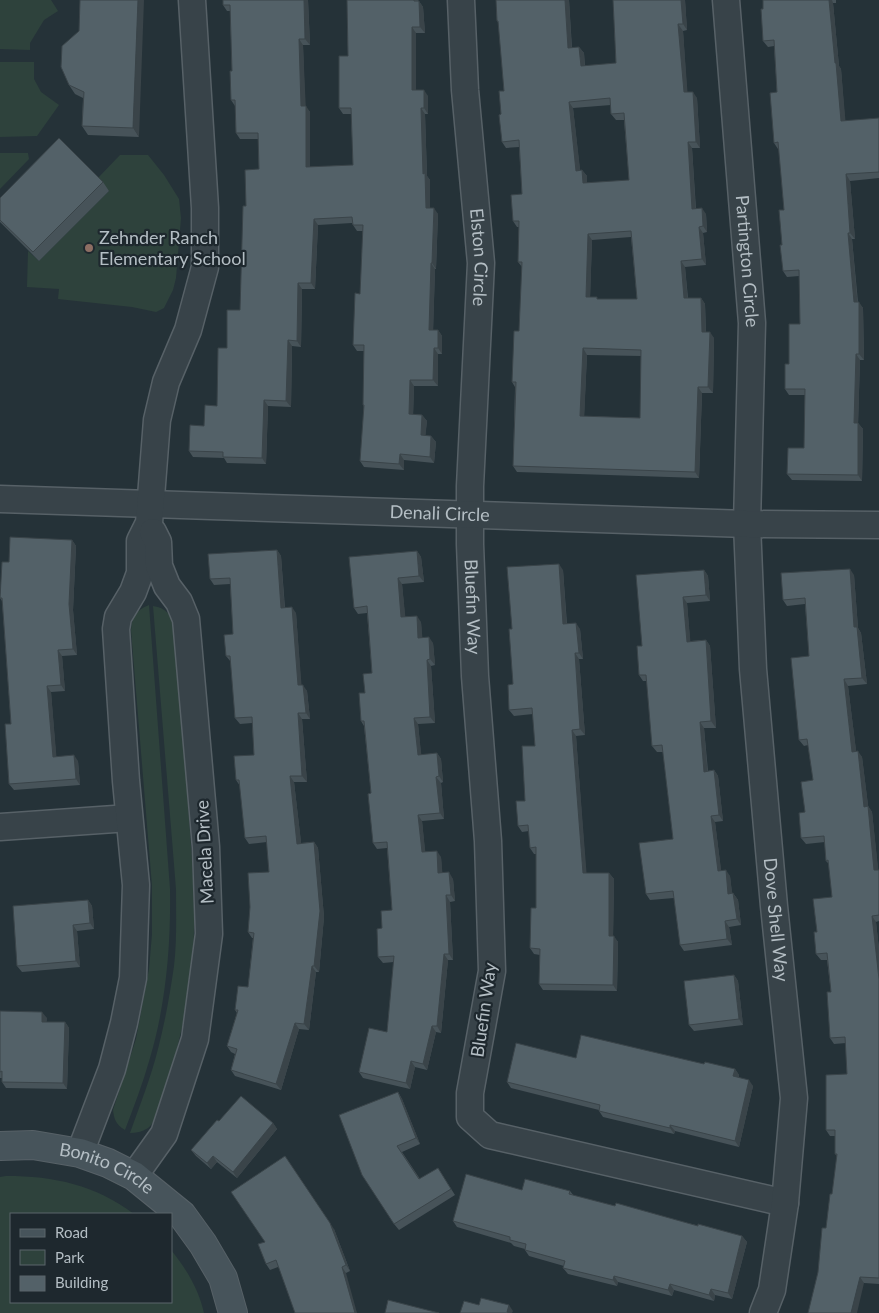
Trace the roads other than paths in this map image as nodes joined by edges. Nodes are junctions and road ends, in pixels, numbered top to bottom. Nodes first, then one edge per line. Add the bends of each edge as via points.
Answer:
1 (192, 0) edge
2 (461, 0) edge
3 (726, 0) edge
4 (0, 499) edge
5 (149, 513) junction
6 (470, 514) junction
7 (746, 524) junction
8 (879, 526) edge
9 (129, 818) junction
10 (0, 827) edge
11 (0, 1146) edge
12 (80, 1153) junction
13 (134, 1176) junction
14 (785, 1204) junction
15 (234, 1313) edge
16 (763, 1313) edge

1 - 5 street via 205,208 205,267 188,330 166,382 157,420
2 - 6 street, Elston Circle via 465,90 481,263
3 - 7 street, Partington Circle via 752,323
4 - 5 street, Denali Circle
5 - 6 street, Denali Circle
5 - 9 street via 140,541 140,573 118,617 116,629
5 - 13 street, Macela Drive via 158,542 158,566 186,619 206,847 209,934 195,1039 164,1134
6 - 7 street, Denali Circle
6 - 14 street, Bluefin Way via 475,676 488,841 492,971 470,1093 470,1117 490,1135
7 - 8 street, Denali Circle
7 - 14 street, Dove Shell Way via 753,669 794,1098
9 - 10 street
9 - 12 street via 136,885 133,978 112,1069
11 - 12 street, Bonito Circle via 33,1145
12 - 13 street, Bonito Circle via 108,1162
13 - 15 street, Bonito Circle via 182,1215 223,1278
14 - 16 street, Dove Shell Way via 772,1290

